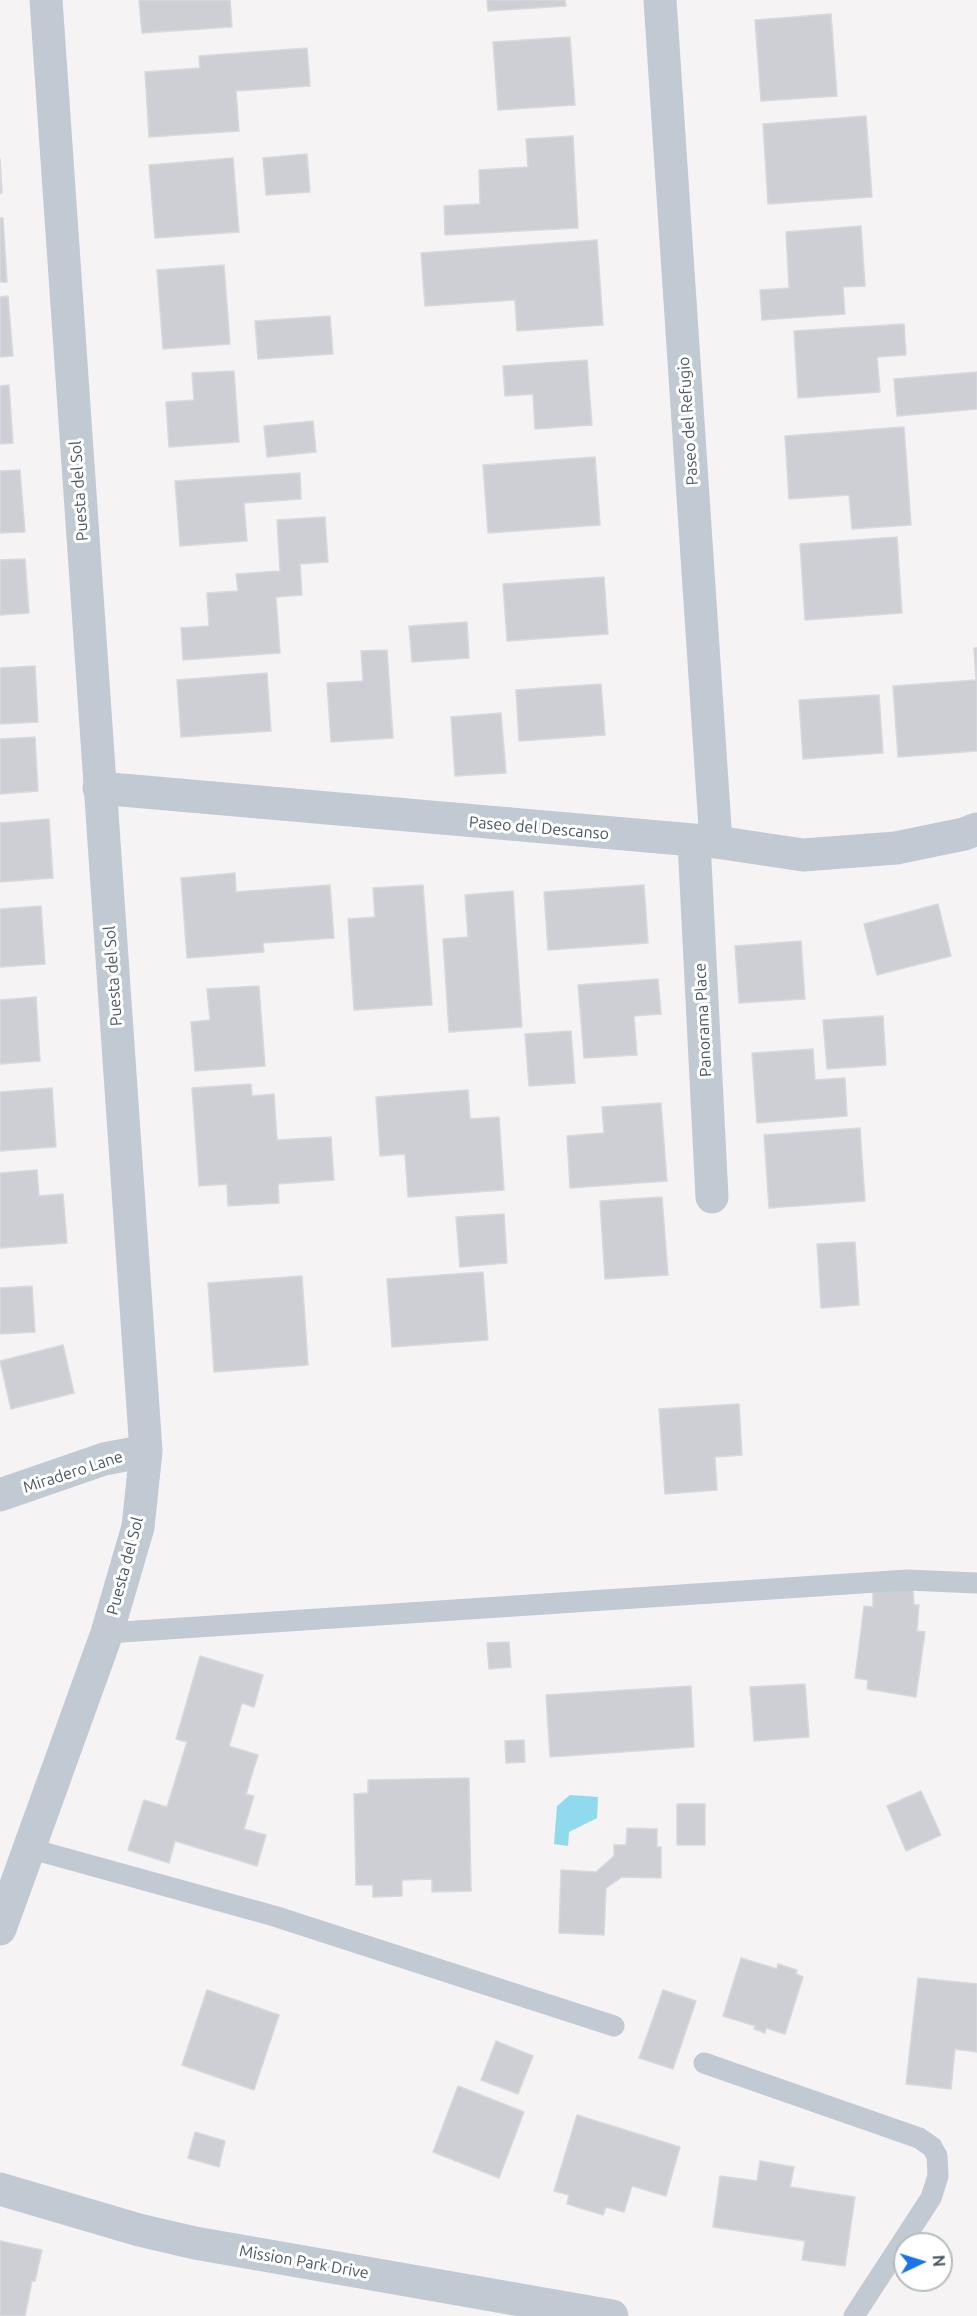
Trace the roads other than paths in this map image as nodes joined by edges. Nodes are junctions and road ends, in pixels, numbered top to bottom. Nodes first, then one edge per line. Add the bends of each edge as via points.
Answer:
1 (46, 0) edge
2 (660, 0) edge
3 (99, 788) junction
4 (977, 829) edge
5 (705, 842) junction
6 (712, 1197) dead end
7 (146, 1450) junction
8 (0, 1496) edge
9 (977, 1583) edge
10 (107, 1633) junction
11 (28, 1848) junction
12 (0, 1929) edge
13 (614, 2026) dead end
14 (704, 2063) dead end
15 (0, 2189) edge
16 (612, 2316) edge
17 (854, 2316) edge

1 - 3 street, Puesta del Sol
2 - 5 street, Paseo del Refugio
3 - 5 street, Paseo del Descanso
3 - 7 street, Puesta del Sol
4 - 5 street, Paseo del Descanso via 896,848 803,855
5 - 6 street, Panorama Place
7 - 8 street, Miradero Lane via 104,1459
7 - 10 street, Puesta del Sol via 138,1527
9 - 10 lane via 907,1580
10 - 11 street, Puesta del Sol
11 - 12 street, Puesta del Sol
11 - 13 lane via 274,1916
14 - 17 lane via 920,2138 932,2147 937,2156 938,2176 931,2198
15 - 16 street, Mission Park Drive via 195,2243

